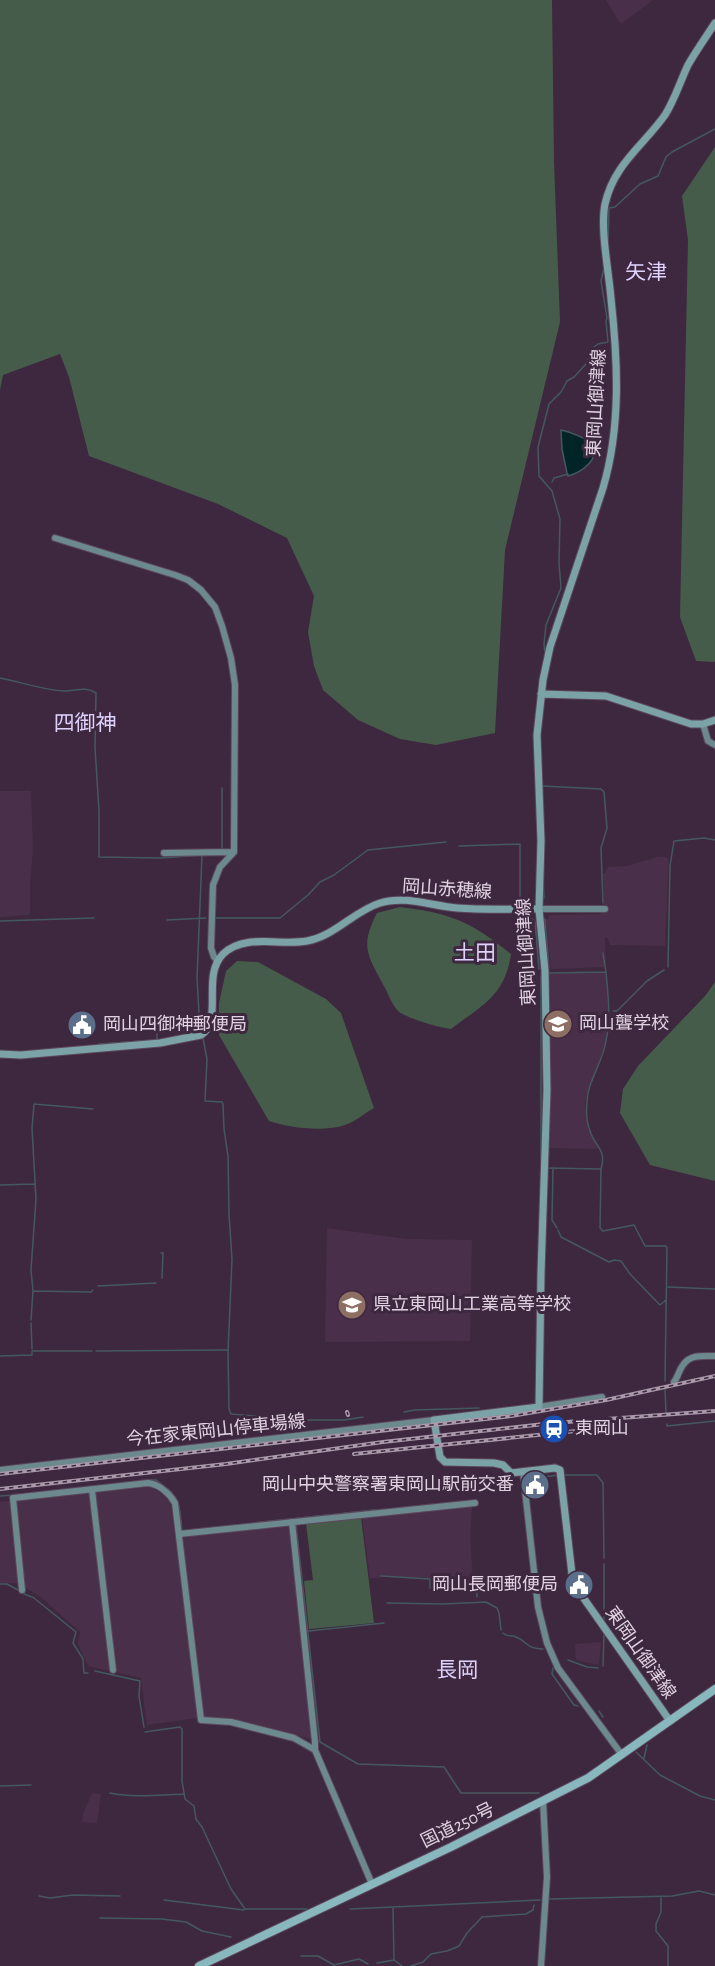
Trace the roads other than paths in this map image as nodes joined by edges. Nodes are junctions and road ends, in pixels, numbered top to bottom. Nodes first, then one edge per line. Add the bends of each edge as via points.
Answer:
1 (715, 23) edge
2 (55, 538) dead end
3 (541, 694) junction
4 (715, 720) edge
5 (703, 724) junction
6 (715, 745) edge
7 (234, 852) junction
8 (164, 853) dead end
9 (539, 909) junction
10 (605, 909) dead end
11 (218, 961) junction
12 (0, 1054) edge
13 (715, 1356) edge
14 (674, 1382) dead end
15 (602, 1397) dead end
16 (539, 1407) junction
17 (434, 1420) junction
18 (0, 1470) edge
19 (523, 1472) junction
20 (92, 1490) junction
21 (476, 1503) dead end
22 (292, 1522) junction
23 (178, 1534) junction
24 (22, 1590) dead end
25 (113, 1670) dead end
26 (715, 1689) edge
27 (670, 1721) junction
28 (315, 1750) junction
29 (622, 1755) junction
30 (543, 1801) junction
31 (372, 1884) junction
32 (200, 1966) edge
33 (541, 1966) edge

1 - 3 main road, 東岡山御津線 via 695,53 665,115 627,157 605,205 616,342 614,438 603,488 550,647
2 - 7 street via 188,580 214,607 224,631 235,685
3 - 5 main road via 606,696 691,724
3 - 9 main road, 東岡山御津線 via 537,749
4 - 5 main road
5 - 6 street via 708,741
7 - 8 street
7 - 11 street via 220,867 213,885 211,948
9 - 10 street
9 - 11 main road, 岡山赤穂線 via 459,908 394,900 379,903 321,937 244,943
9 - 16 main road, 東岡山御津線 via 545,972 547,1090
11 - 12 main road via 212,980 210,1024 201,1035 160,1043
13 - 14 street via 688,1359
15 - 16 street
16 - 17 main road
17 - 18 street, 今在家東岡山停車場線
17 - 19 main road, 東岡山御津線 via 442,1460 494,1463 511,1473
19 - 27 main road, 東岡山御津線 via 560,1470 573,1583
19 - 29 street via 538,1607 547,1643 558,1668
20 - 23 street via 158,1486 175,1503
20 - 24 street via 13,1498
20 - 25 street
21 - 22 street
22 - 23 street
22 - 28 street
23 - 28 street via 201,1720 231,1722 294,1738
26 - 27 highway, 国道250号
27 - 29 highway, 国道250号
28 - 31 street
29 - 30 highway, 国道250号
30 - 31 highway, 国道250号
30 - 33 street via 548,1877
31 - 32 highway, 国道250号

